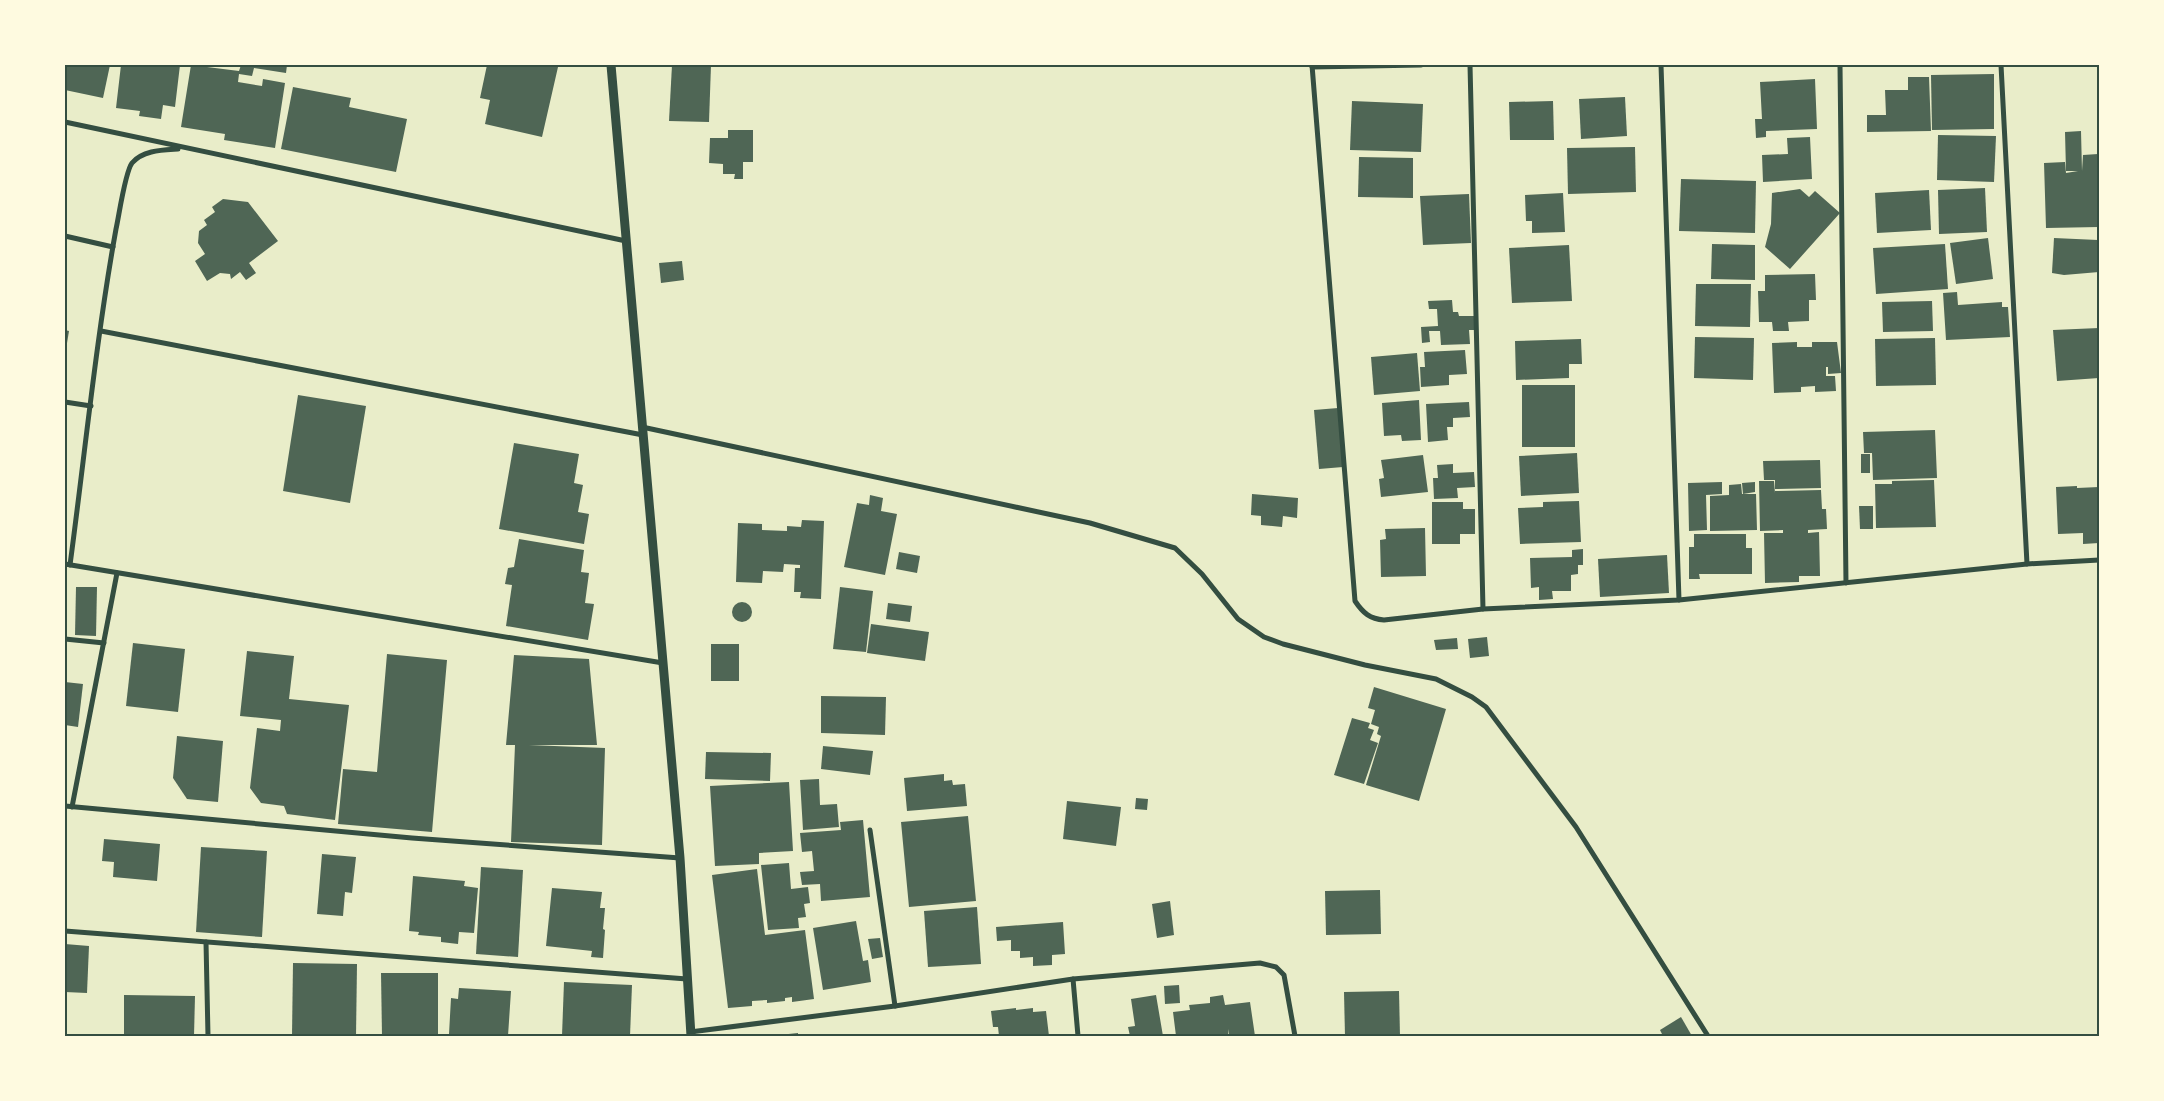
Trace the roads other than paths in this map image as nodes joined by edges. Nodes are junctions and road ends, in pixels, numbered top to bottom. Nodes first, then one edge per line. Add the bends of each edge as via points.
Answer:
1 (610, 65) edge
2 (1421, 65) edge
3 (1470, 65) edge
4 (1661, 65) edge
5 (1840, 65) edge
6 (2001, 65) edge
7 (1312, 66) edge
8 (65, 122) edge
9 (184, 148) junction
10 (65, 236) edge
11 (626, 241) junction
12 (113, 247) junction
13 (101, 331) junction
14 (65, 402) edge
15 (91, 406) junction
16 (643, 431) junction
17 (2099, 560) edge
18 (2027, 564) junction
19 (67, 565) edge
20 (117, 573) junction
21 (1846, 583) junction
22 (1679, 600) junction
23 (1483, 610) junction
24 (65, 639) edge
25 (104, 643) junction
26 (663, 663) junction
27 (65, 806) edge
28 (72, 807) junction
29 (870, 830) dead end
30 (680, 858) junction
31 (65, 931) edge
32 (206, 942) junction
33 (687, 979) junction
34 (1073, 979) junction
35 (895, 1006) junction
36 (690, 1034) edge
37 (208, 1036) edge
38 (1078, 1036) edge
39 (1295, 1036) edge
40 (1708, 1036) edge

1 - 11 street
2 - 7 street
3 - 23 street
4 - 22 street
5 - 21 street
6 - 18 street
7 - 23 street via 1355,601 1367,616 1384,620
8 - 9 street
9 - 11 street
9 - 12 street via 154,151 131,164
10 - 12 street
11 - 16 street
12 - 13 street
13 - 15 street
13 - 16 street
14 - 15 street
15 - 19 street
16 - 26 street
16 - 40 street via 1090,523 1176,548 1238,618 1264,637 1365,666 1436,679 1472,697 1486,707 1576,827
17 - 18 street
18 - 21 street
19 - 20 street
20 - 25 street
20 - 26 street
21 - 22 street
22 - 23 street
24 - 25 street
25 - 28 street
26 - 30 street
27 - 28 street
28 - 30 street
29 - 35 street
30 - 33 street
31 - 32 street
32 - 33 street
32 - 37 street
33 - 36 street
34 - 35 street
34 - 38 street
34 - 39 street via 1269,964 1284,975
35 - 36 street

